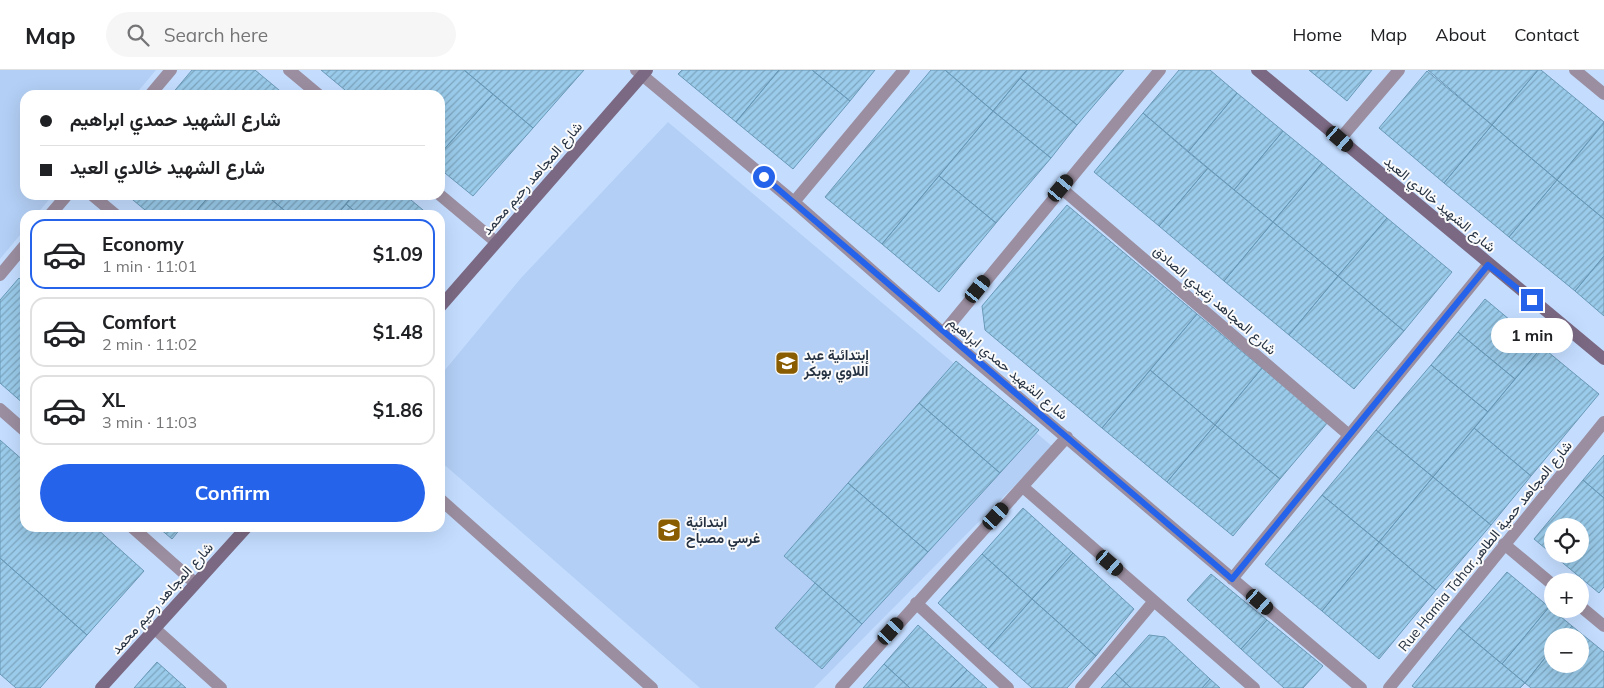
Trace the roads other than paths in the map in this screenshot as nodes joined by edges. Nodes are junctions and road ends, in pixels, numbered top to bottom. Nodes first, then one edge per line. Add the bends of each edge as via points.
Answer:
1 (171, 70) edge
2 (289, 70) edge
3 (904, 70) edge
4 (1160, 70) edge
5 (1257, 70) edge
6 (1399, 70) edge
7 (1575, 70) edge
8 (642, 72) edge
9 (154, 90) edge
10 (313, 90) edge
11 (1604, 94) edge
12 (1340, 139) junction
13 (1061, 188) junction
14 (445, 199) edge
15 (63, 200) edge
16 (98, 200) edge
17 (794, 202) junction
18 (54, 210) edge
19 (110, 210) edge
20 (496, 242) junction
21 (20, 251) edge
22 (1488, 265) junction
23 (0, 274) edge
24 (445, 301) edge
25 (942, 332) junction
26 (1604, 359) edge
27 (0, 409) edge
28 (1604, 422) edge
29 (20, 427) edge
30 (1349, 435) junction
31 (1067, 437) junction
32 (1023, 487) junction
33 (445, 503) edge
34 (137, 532) edge
35 (242, 532) edge
36 (1504, 544) junction
37 (1544, 577) edge
38 (1232, 579) junction
39 (195, 584) junction
40 (1154, 601) junction
41 (916, 603) junction
42 (1589, 614) edge
43 (1604, 626) edge
44 (154, 628) junction
45 (101, 688) edge
46 (222, 688) edge
47 (652, 688) edge
48 (841, 688) edge
49 (1008, 688) edge
50 (1081, 688) edge
51 (1254, 688) edge
52 (1362, 688) edge
53 (1389, 688) edge

1 - 9 street
2 - 10 street
3 - 17 street
4 - 13 street
5 - 12 street, شارع الشهيد خالدي العيد
6 - 12 street
7 - 11 street
8 - 17 street, شارع الشهيد حمدي ابراهيم
8 - 20 street, شارع المجاهد رحيم محمد
12 - 22 street, شارع الشهيد خالدي العيد
13 - 25 street
13 - 30 street, شارع المجاهد زغيدي الصادق
14 - 20 street
15 - 18 street
16 - 19 street
17 - 25 street, شارع الشهيد حمدي ابراهيم
20 - 24 street, شارع المجاهد رحيم محمد
21 - 23 street
22 - 26 street, شارع الشهيد خالدي العيد
22 - 30 street
25 - 31 street, شارع الشهيد حمدي ابراهيم
27 - 29 street
28 - 36 street, Rue Hamia Tahar,شارع المجاهد حمية الطاهر
30 - 38 street
31 - 32 street
31 - 38 street, شارع الشهيد حمدي ابراهيم
32 - 40 street
32 - 41 street
33 - 47 street
34 - 39 street
35 - 39 street, شارع المجاهد رحيم محمد
36 - 37 street
36 - 53 street, Rue Hamia Tahar,شارع المجاهد حمية الطاهر
38 - 52 street, شارع الشهيد حمدي ابراهيم
39 - 44 street, شارع المجاهد رحيم محمد
40 - 50 street
40 - 51 street
41 - 48 street
41 - 49 street
42 - 43 street
44 - 45 street, شارع المجاهد رحيم محمد
44 - 46 street

